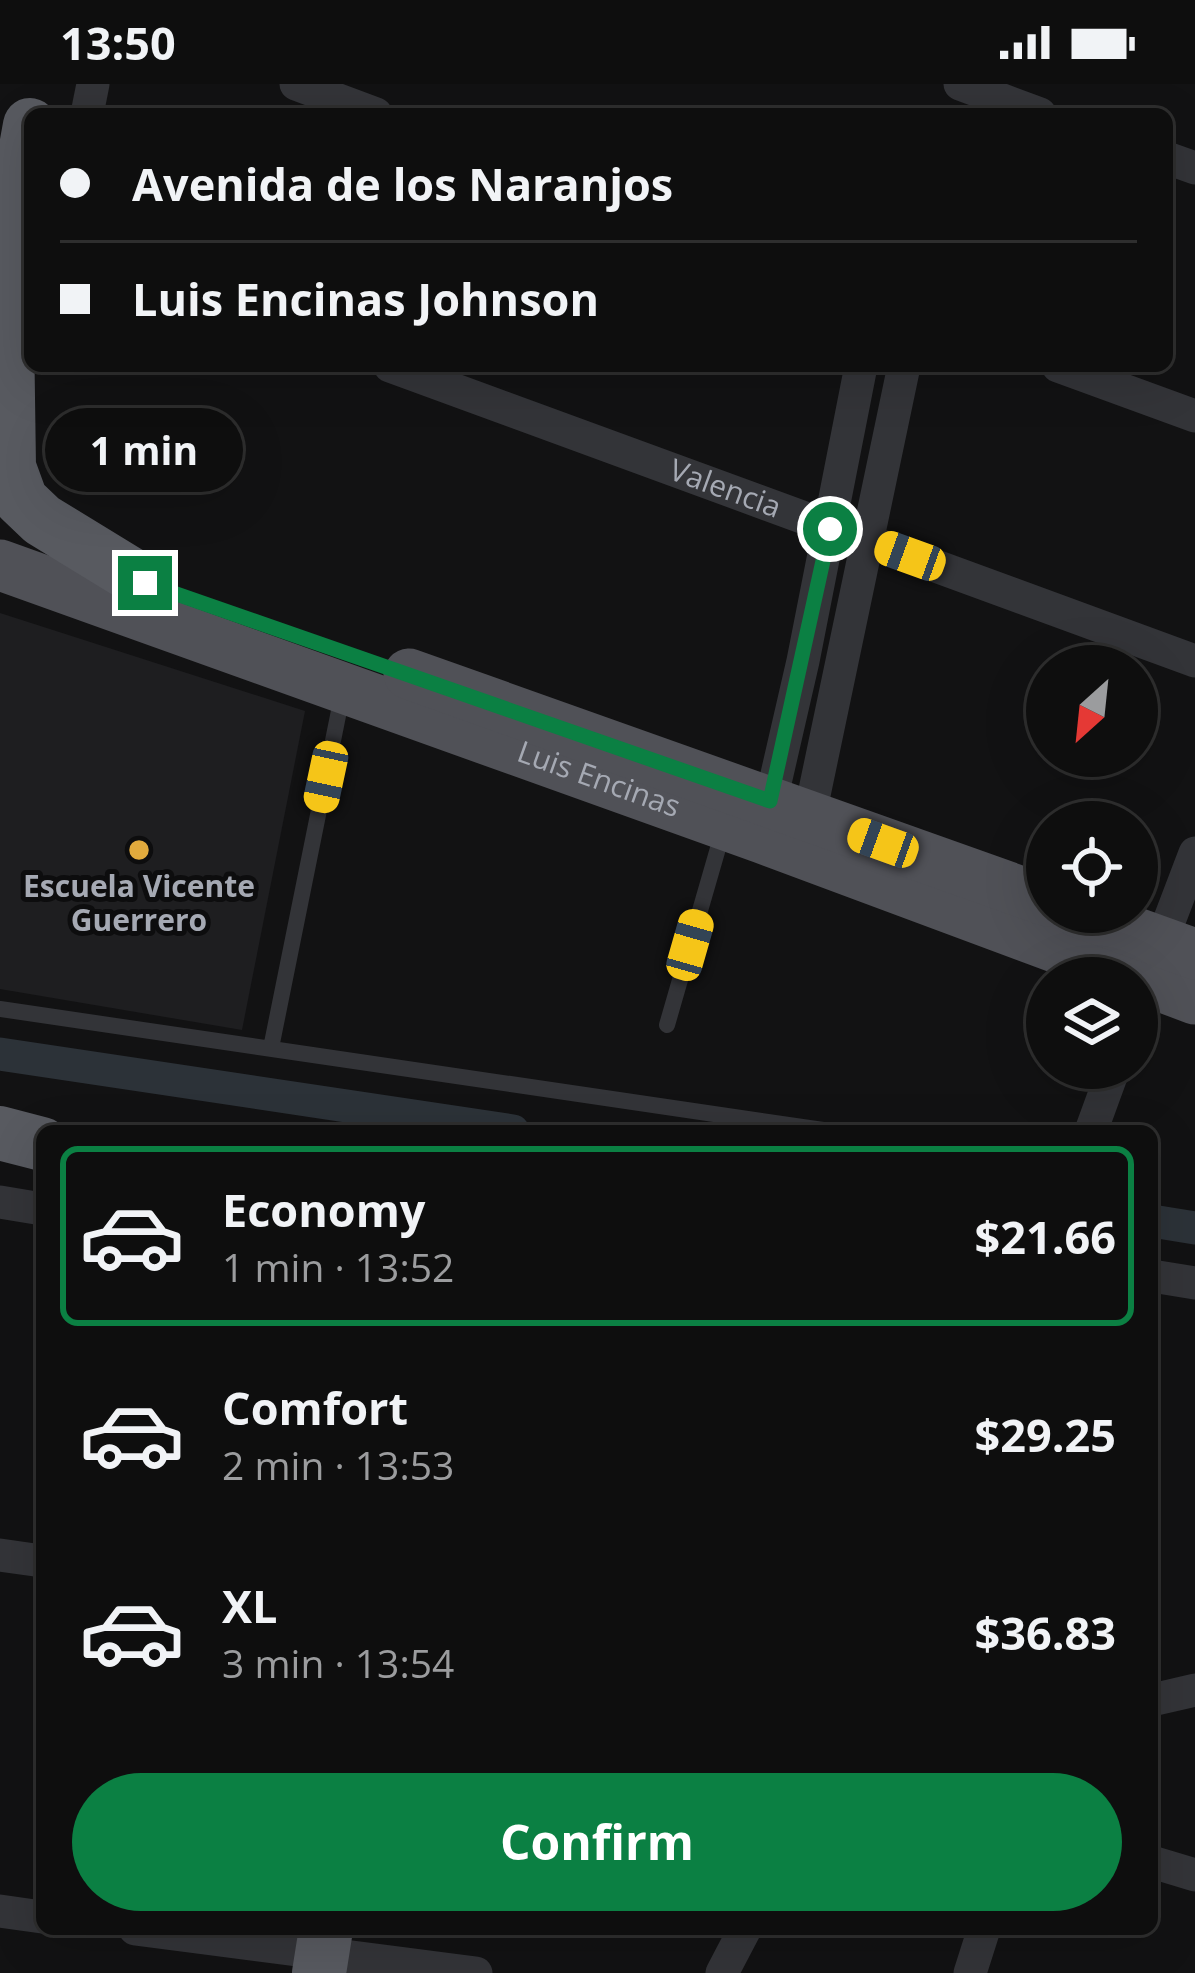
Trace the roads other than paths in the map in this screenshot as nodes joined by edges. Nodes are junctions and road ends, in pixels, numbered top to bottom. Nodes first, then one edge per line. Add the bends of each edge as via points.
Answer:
1 (296, 84) edge
2 (965, 92) edge
3 (1027, 105) edge
4 (360, 108) edge
5 (24, 167) edge
6 (12, 250) edge
7 (406, 372) edge
8 (860, 372) edge
9 (903, 372) edge
10 (1074, 372) edge
11 (1195, 416) edge
12 (830, 529) junction
13 (0, 530) edge
14 (866, 540) junction
15 (0, 565) edge
16 (145, 583) junction
17 (1195, 661) edge
18 (344, 687) junction
19 (774, 826) junction
20 (1195, 853) edge
21 (1026, 895) edge
22 (1108, 933) edge
23 (1160, 970) edge
24 (1195, 1000) edge
25 (0, 1009) edge
26 (667, 1025) dead end
27 (271, 1048) junction
28 (1106, 1089) edge
29 (790, 1125) edge
30 (1093, 1125) edge
31 (0, 1133) edge
32 (36, 1142) edge
33 (0, 1202) edge
34 (36, 1208) edge
35 (1158, 1277) edge
36 (1195, 1283) edge
37 (0, 1555) edge
38 (36, 1560) edge
39 (1195, 1690) edge
40 (1158, 1699) edge
41 (1158, 1864) edge
42 (1195, 1875) edge
43 (0, 1911) edge
44 (36, 1916) edge
45 (184, 1935) edge
46 (742, 1935) edge
47 (982, 1935) edge
48 (322, 1952) edge
49 (476, 1973) edge
50 (722, 1973) edge
51 (970, 1973) edge

1 - 4 street
2 - 3 street
5 - 6 highway
6 - 16 highway via 9,467 20,500
7 - 12 street, Valencia
8 - 12 street
9 - 14 street
10 - 11 street
12 - 14 street, Valencia
12 - 19 street
13 - 16 main road
14 - 17 street, Valencia
14 - 19 street
15 - 18 main road, Luis Encinas
16 - 19 main road
18 - 19 main road, Luis Encinas
18 - 27 lane
19 - 21 main road
19 - 23 main road, Luis Encinas
19 - 26 lane
20 - 23 street
22 - 23 main road
23 - 24 main road, Luis Encinas
25 - 27 lane
27 - 29 lane
28 - 30 street
31 - 32 highway
33 - 34 street
35 - 36 street
37 - 38 street
39 - 40 street
41 - 42 street
43 - 44 street
45 - 48 street
46 - 50 street
47 - 51 street
48 - 49 street

